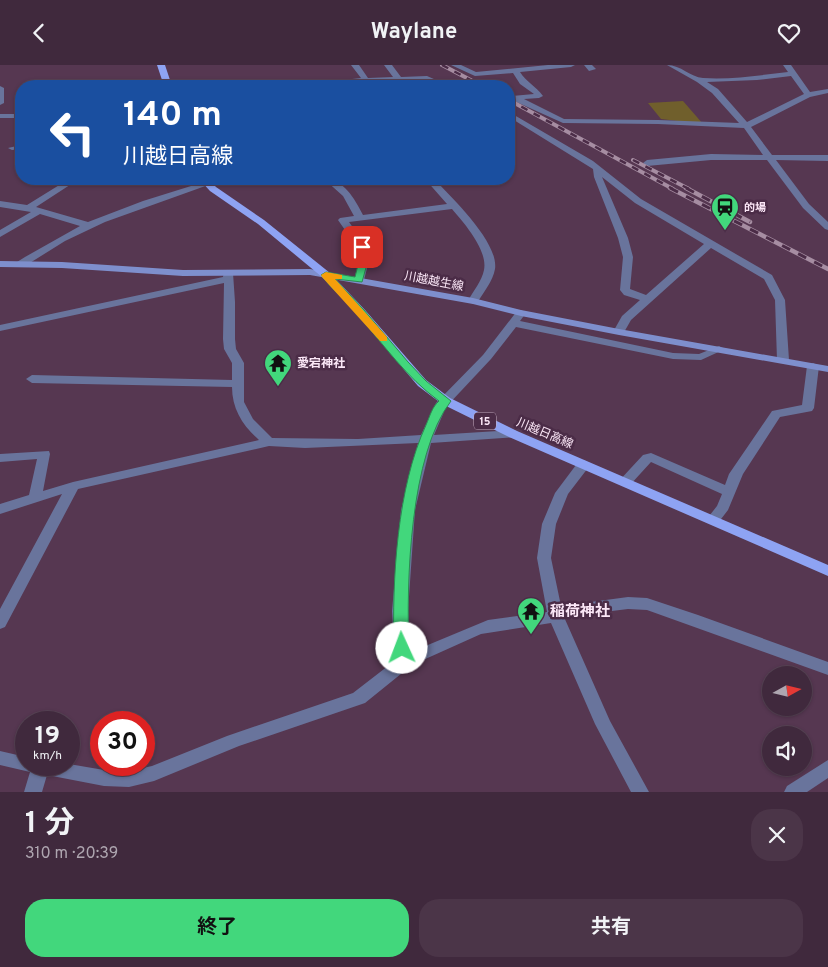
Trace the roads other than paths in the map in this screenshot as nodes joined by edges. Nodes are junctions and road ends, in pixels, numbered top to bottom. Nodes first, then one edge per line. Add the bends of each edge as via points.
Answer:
1 (161, 65) edge
2 (355, 65) edge
3 (388, 65) edge
4 (454, 65) edge
5 (561, 65) edge
6 (571, 65) edge
7 (671, 65) edge
8 (787, 65) edge
9 (515, 70) junction
10 (792, 75) junction
11 (398, 77) junction
12 (166, 80) edge
13 (366, 80) joint
14 (432, 80) edge
15 (700, 80) junction
16 (0, 88) edge
17 (828, 91) edge
18 (808, 95) junction
19 (0, 102) edge
20 (0, 116) edge
21 (15, 116) edge
22 (515, 122) edge
23 (746, 126) junction
24 (768, 157) junction
25 (828, 157) edge
26 (647, 163) dead end
27 (597, 168) junction
28 (66, 185) edge
29 (195, 185) edge
30 (210, 185) edge
31 (336, 185) edge
32 (435, 185) edge
33 (2, 205) edge
34 (454, 206) junction
35 (34, 209) junction
36 (359, 216) junction
37 (88, 225) junction
38 (828, 227) edge
39 (0, 234) edge
40 (710, 244) junction
41 (0, 264) edge
42 (20, 264) junction
43 (326, 275) junction
44 (228, 276) junction
45 (359, 280) junction
46 (647, 299) junction
47 (473, 301) junction
48 (517, 318) junction
49 (0, 329) edge
50 (619, 331) junction
51 (719, 349) junction
52 (783, 360) junction
53 (813, 366) junction
54 (828, 369) edge
55 (32, 379) dead end
56 (239, 384) junction
57 (446, 401) junction
58 (513, 434) junction
59 (425, 439) junction
60 (269, 442) junction
61 (0, 458) edge
62 (584, 464) junction
63 (625, 482) junction
64 (73, 486) junction
65 (730, 492) junction
66 (35, 498) junction
67 (0, 509) edge
68 (713, 520) junction
69 (828, 571) edge
70 (555, 615) junction
71 (0, 623) edge
72 (406, 661) junction
73 (828, 669) edge
74 (0, 758) edge
75 (15, 761) edge
76 (828, 768) edge
77 (80, 774) edge
78 (32, 776) edge
79 (33, 792) edge
80 (640, 792) edge
81 (793, 792) edge

1 - 12 main road
2 - 13 street
3 - 11 street
4 - 9 street via 475,74
5 - 6 street
5 - 9 street
7 - 15 street
8 - 10 street
9 - 23 street via 523,82 540,96 516,98 563,121
10 - 15 street
10 - 18 street
11 - 13 street
11 - 14 street via 427,77
15 - 23 street via 715,91
16 - 19 street
17 - 18 street
18 - 23 street
20 - 21 street
22 - 27 street
23 - 24 street
24 - 25 street
24 - 26 street via 711,157
24 - 38 street via 806,207
27 - 40 street via 638,201
27 - 46 street via 628,257 625,290
28 - 35 street
29 - 37 street
30 - 43 main road, 川越日高線 / 15
31 - 36 street via 347,194
32 - 34 street
33 - 35 street
34 - 36 street
34 - 47 street via 479,236 490,265
35 - 37 street
35 - 39 street
36 - 45 street via 342,220 366,253
37 - 42 street
40 - 46 street
40 - 52 street via 768,277 780,300
41 - 42 main road, 川越越生線
42 - 44 main road, 川越越生線
43 - 44 main road, 川越越生線 via 292,270
43 - 45 main road, 川越越生線
43 - 57 main road, 川越日高線 / 15 via 404,365
44 - 49 street
44 - 56 street via 228,339 238,363
45 - 47 main road, 川越越生線
46 - 50 street via 626,318
47 - 48 main road, 川越越生線
48 - 50 main road, 川越越生線
48 - 51 street via 673,355 701,357
48 - 57 street via 487,357
50 - 51 main road, 川越越生線
51 - 52 main road, 川越越生線
52 - 53 main road, 川越越生線
53 - 54 main road, 川越越生線
53 - 65 street via 808,408 776,414 736,474
55 - 56 street
56 - 60 street via 238,401 242,411 255,430
57 - 58 main road, 川越日高線 / 15
57 - 59 street
58 - 59 street
58 - 62 main road, 川越日高線 / 15
59 - 60 street via 314,444
59 - 72 street via 408,510 400,611
60 - 64 street
61 - 66 street via 44,454
62 - 63 main road, 川越日高線 / 15
62 - 70 street via 562,493 549,524 544,558
63 - 65 street via 651,457
63 - 68 main road, 川越日高線 / 15
64 - 66 street
64 - 71 street
65 - 68 street
66 - 67 street
68 - 69 main road, 川越日高線 / 15
70 - 72 street via 482,628
70 - 73 street via 628,603 647,604
70 - 80 street via 602,724
72 - 77 street via 359,698 233,741 154,773 129,779
74 - 75 street
76 - 81 street
78 - 79 street

